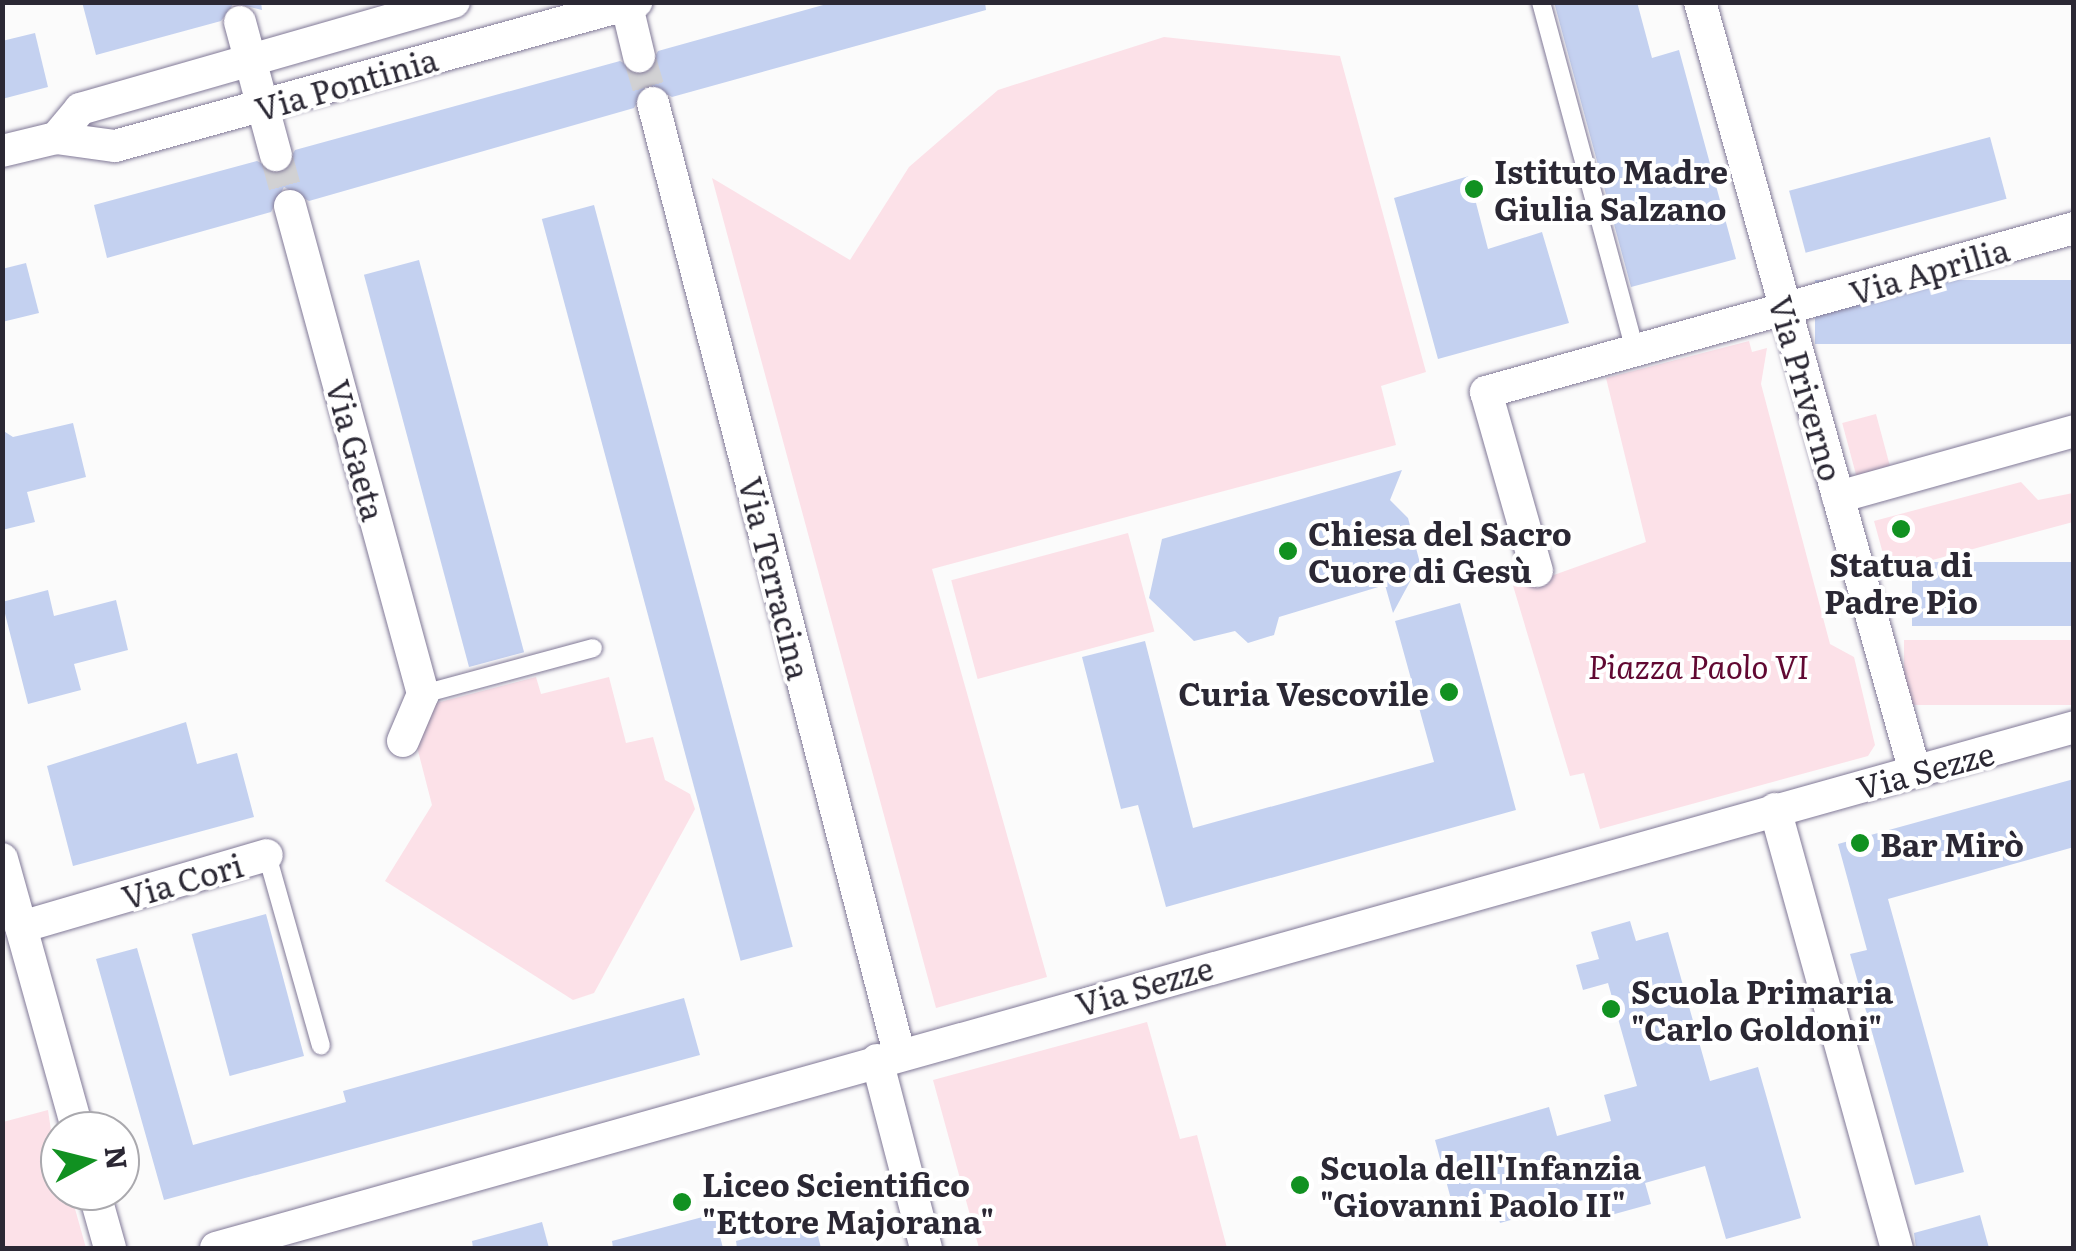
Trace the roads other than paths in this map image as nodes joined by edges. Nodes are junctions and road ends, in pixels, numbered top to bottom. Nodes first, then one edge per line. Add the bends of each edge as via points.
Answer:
1 (454, 2) edge
2 (1541, 2) edge
3 (1700, 2) edge
4 (629, 3) edge
5 (240, 22) dead end
6 (640, 56) tunnel mouth
7 (250, 60) junction
8 (653, 102) tunnel mouth
9 (263, 107) junction
10 (56, 138) junction
11 (2, 152) edge
12 (276, 155) tunnel mouth
13 (290, 206) tunnel mouth
14 (2074, 228) edge
15 (1784, 311) junction
16 (1636, 353) junction
17 (2074, 431) edge
18 (1838, 497) junction
19 (1537, 571) dead end
20 (593, 648) dead end
21 (423, 694) junction
22 (2074, 728) edge
23 (403, 740) dead end
24 (1915, 772) junction
25 (1775, 809) junction
26 (266, 855) joint
27 (2, 859) edge
28 (21, 927) junction
29 (321, 1046) dead end
30 (888, 1056) junction
31 (72, 1111) edge
32 (100, 1211) edge
33 (110, 1248) edge
34 (216, 1248) edge
35 (926, 1248) edge
36 (1897, 1248) edge

1 - 7 street, Via Pontinia
2 - 16 lane
3 - 15 street, Via Priverno
4 - 6 street
4 - 9 street, Via Pontinia
5 - 7 street
7 - 9 street
7 - 10 street, Via Pontinia via 80,109
8 - 30 street, Via Terracina
9 - 10 street, Via Pontinia via 115,146
9 - 12 street
10 - 11 street, Via Pontinia
13 - 21 street, Via Gaeta
14 - 15 street, Via Aprilia
15 - 16 street
15 - 18 street, Via Priverno
16 - 19 street via 1486,392
17 - 18 street
18 - 24 street, Via Priverno
20 - 21 lane
21 - 23 street
22 - 24 street, Via Sezze
24 - 25 street, Via Sezze
25 - 30 street, Via Sezze
25 - 36 street
26 - 28 street, Via Cori
26 - 29 lane, Via Cori
27 - 28 street
28 - 31 street
30 - 34 street, Via Sezze
30 - 35 street, Via Terracina
32 - 33 street

